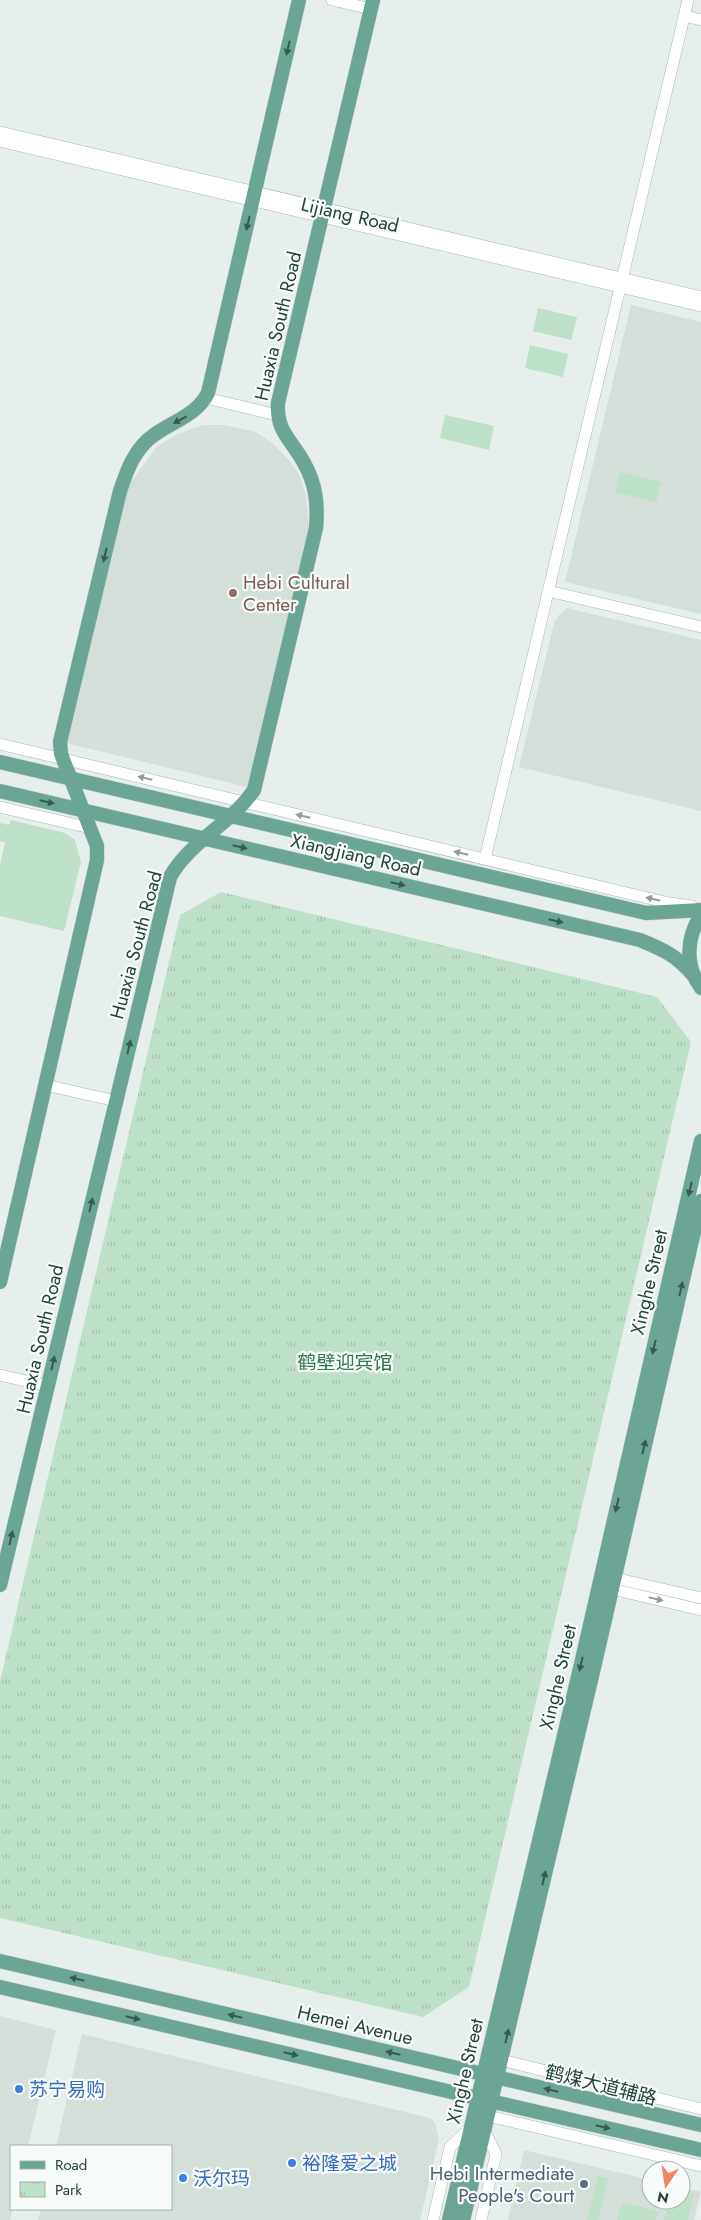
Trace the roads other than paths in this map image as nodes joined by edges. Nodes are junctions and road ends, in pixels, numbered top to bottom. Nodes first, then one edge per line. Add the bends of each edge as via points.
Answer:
1 (299, 0) edge
2 (332, 0) edge
3 (688, 0) edge
4 (372, 4) edge
5 (685, 16) junction
6 (701, 20) edge
7 (0, 132) edge
8 (0, 141) edge
9 (254, 196) junction
10 (323, 213) junction
11 (621, 283) junction
12 (701, 297) edge
13 (701, 306) edge
14 (206, 398) junction
15 (277, 415) junction
16 (548, 591) junction
17 (701, 627) edge
18 (0, 744) edge
19 (63, 759) junction
20 (0, 762) edge
21 (71, 779) junction
22 (0, 791) edge
23 (244, 802) junction
24 (0, 807) edge
25 (83, 810) junction
26 (229, 816) junction
27 (90, 828) junction
28 (204, 838) junction
29 (485, 859) junction
30 (701, 909) edge
31 (701, 915) edge
32 (694, 976) junction
33 (701, 988) edge
34 (45, 1085) junction
35 (116, 1101) junction
36 (701, 1141) edge
37 (701, 1201) edge
38 (0, 1282) edge
39 (0, 1375) edge
40 (48, 1386) junction
41 (613, 1583) junction
42 (0, 1585) edge
43 (701, 1598) edge
44 (701, 1610) edge
45 (0, 1961) edge
46 (0, 1986) edge
47 (501, 2060) junction
48 (490, 2076) junction
49 (485, 2100) junction
50 (701, 2109) edge
51 (481, 2124) junction
52 (701, 2125) edge
53 (701, 2150) edge
54 (701, 2166) edge
55 (433, 2220) edge
56 (449, 2220) edge
57 (463, 2220) edge
58 (480, 2220) edge

1 -> 9 main road
2 - 4 street
3 - 5 street
4 - 10 main road, Huaxia South Road
5 - 6 street
5 - 11 street
7 - 9 street, Lijiang Road
8 - 9 street, Lijiang Road
9 - 10 street, Lijiang Road
9 -> 14 main road
10 - 11 street, Lijiang Road
10 - 15 main road, Huaxia South Road
11 - 12 street, Lijiang Road
11 - 13 street, Lijiang Road
11 - 16 street
14 - 15 street
14 -> 19 main road via 191,414 152,436 126,471 60,742
15 - 23 main road, Huaxia South Road via 288,442 304,461 313,480 317,520 254,790
16 - 17 street
16 - 29 street
18 - 19 street
19 - 21 main road
23 -> 19 street
20 - 21 main road, Xiangjiang Road
21 - 25 main road
21 - 26 main road, Xiangjiang Road
22 -> 25 main road, Xiangjiang Road
23 - 26 main road, Huaxia South Road
29 -> 23 street
24 - 27 street
25 - 27 main road
25 - 28 main road, Xiangjiang Road
26 - 28 main road, Huaxia South Road
26 - 30 main road, Xiangjiang Road via 646,913
27 - 34 main road via 97,846 97,860
28 -> 32 main road, Xiangjiang Road via 640,940 680,960
35 -> 28 main road, Huaxia South Road via 170,877 176,866
30 -> 29 street
31 - 32 main road via 693,929 689,948
32 - 33 main road
34 - 35 street
34 - 38 main road
40 -> 35 main road, Huaxia South Road
36 -> 48 main road, Xinghe Street
41 -> 37 main road, Xinghe Street
39 - 40 street
42 -> 40 main road, Huaxia South Road
41 - 43 street
41 -> 44 street
47 -> 41 main road, Xinghe Street
48 -> 45 main road, Hemei Avenue
46 -> 49 main road
47 - 48 main road, Xinghe Street
47 - 50 street, 鹤煤大道辅路
48 - 49 main road, Xinghe Street
52 -> 48 main road, Hemei Avenue
49 - 51 main road, Xinghe Street
49 - 51 main road, Xinghe Street
49 -> 53 main road
51 - 54 street
51 - 55 street via 450,2147
51 - 56 main road, Xinghe Street
51 - 57 main road, Xinghe Street
51 - 58 street via 496,2154

